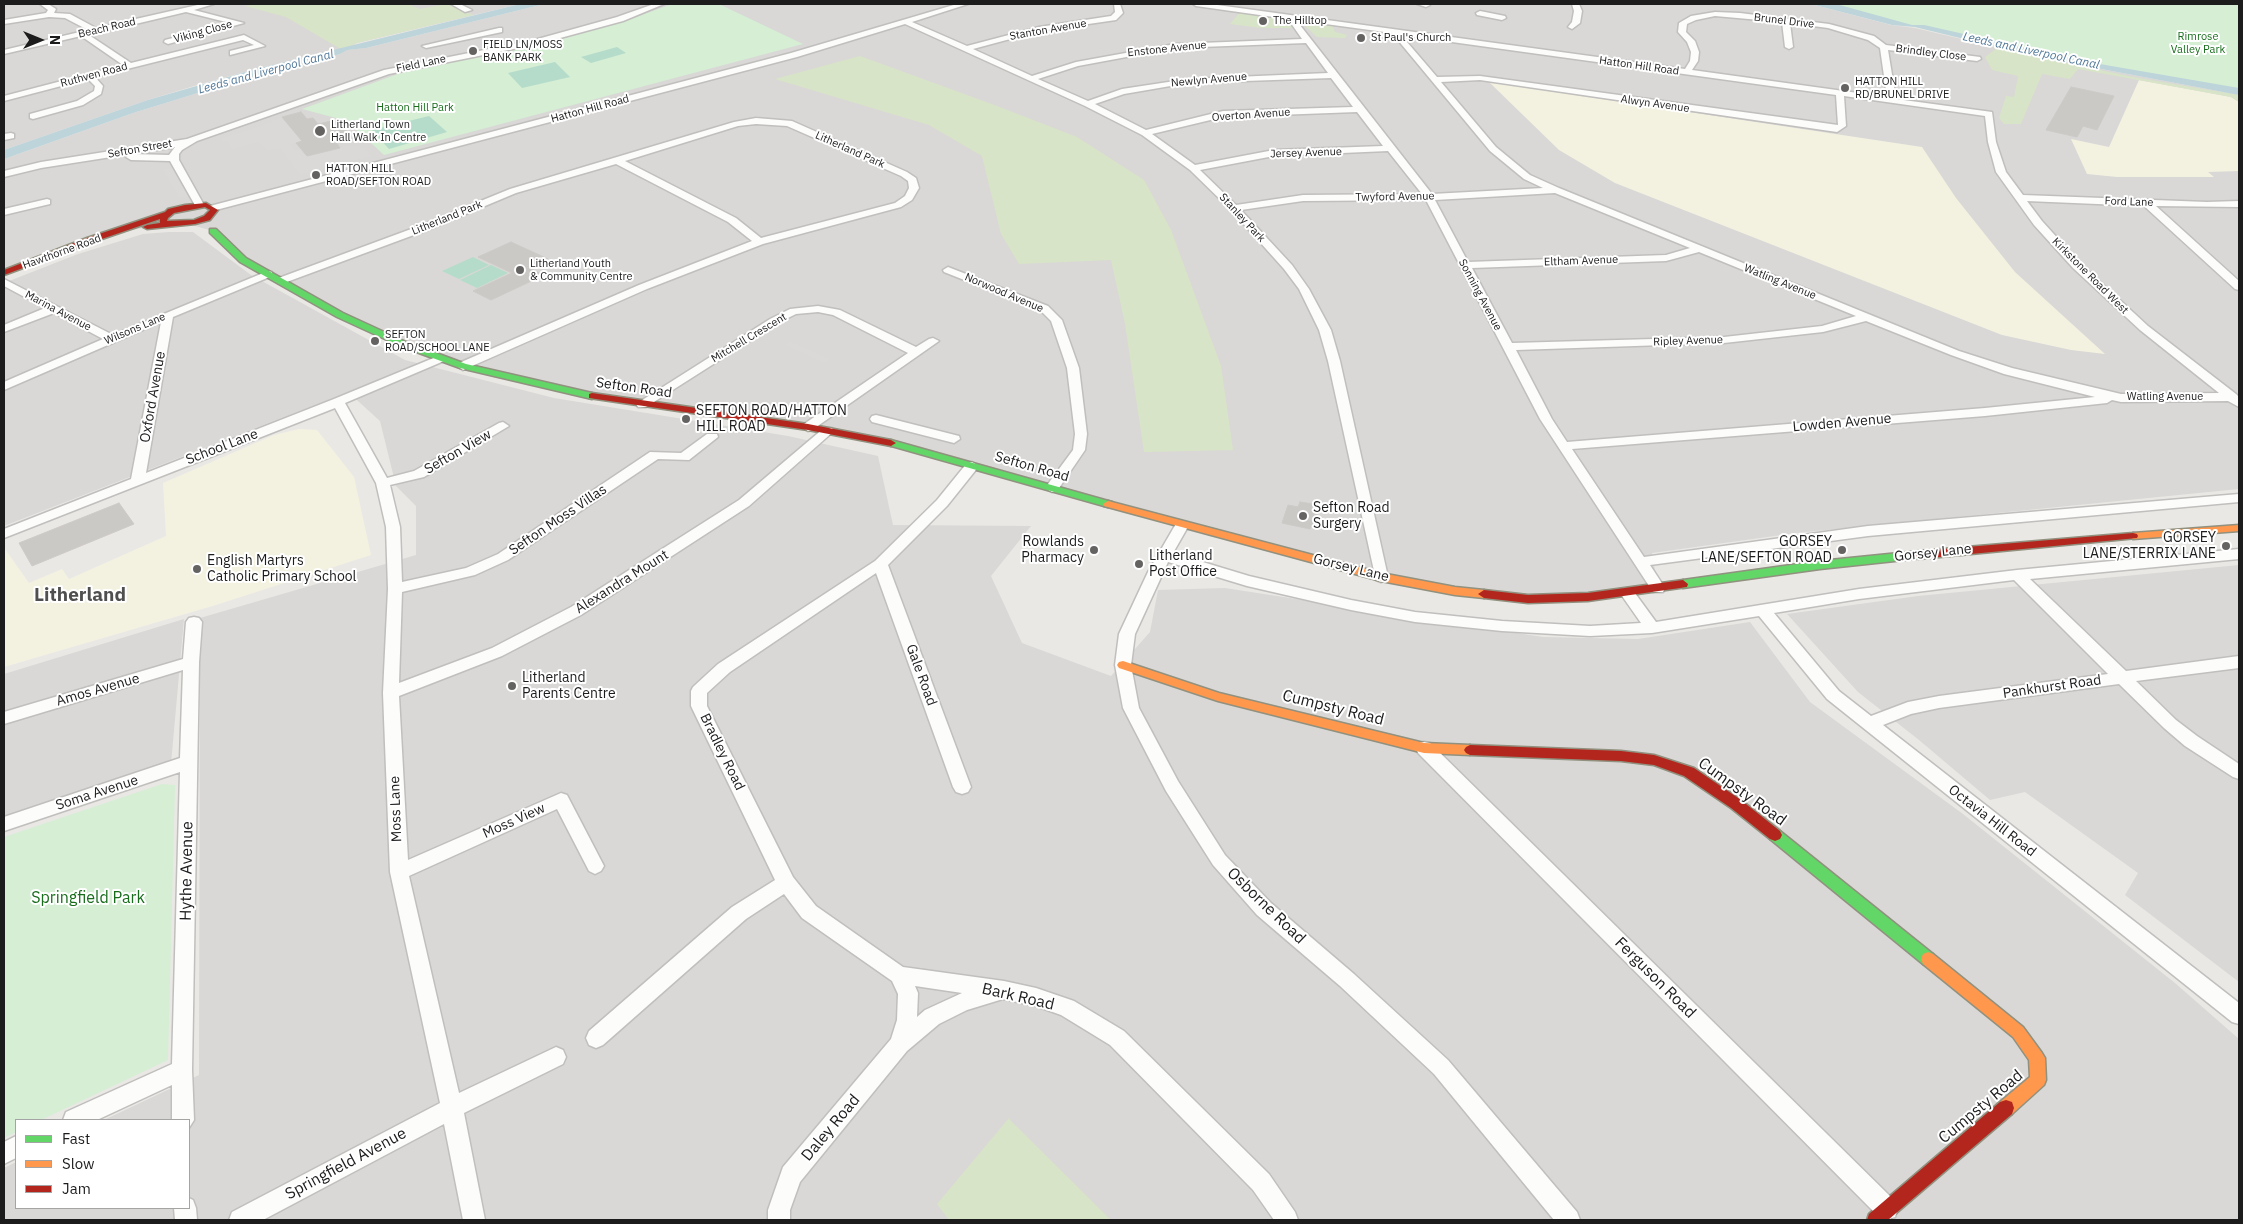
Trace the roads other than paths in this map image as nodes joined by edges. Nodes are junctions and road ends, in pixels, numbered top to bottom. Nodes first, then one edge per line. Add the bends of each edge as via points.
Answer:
1 (43, 4) edge
2 (210, 4) edge
3 (455, 4) edge
4 (660, 4) edge
5 (930, 4) edge
6 (964, 4) edge
7 (1117, 4) edge
8 (1196, 4) edge
9 (1494, 4) edge
10 (1576, 4) edge
11 (185, 10) junction
12 (468, 10) dead end
13 (943, 10) junction
14 (1480, 13) dead end
15 (1286, 14) junction
16 (49, 16) junction
17 (1786, 21) junction
18 (4, 22) edge
19 (906, 22) junction
20 (1572, 27) dead end
21 (498, 30) dead end
22 (95, 31) junction
23 (1394, 31) junction
24 (84, 34) junction
25 (158, 40) dead end
26 (1307, 41) junction
27 (440, 44) junction
28 (426, 46) dead end
29 (1789, 47) dead end
30 (1884, 47) junction
31 (966, 49) junction
32 (4, 52) edge
33 (234, 53) dead end
34 (451, 57) junction
35 (1977, 59) dead end
36 (129, 66) junction
37 (1687, 72) junction
38 (1333, 75) junction
39 (89, 76) junction
40 (1029, 79) junction
41 (1435, 80) junction
42 (1840, 93) junction
43 (4, 98) edge
44 (1892, 100) junction
45 (1088, 104) junction
46 (1359, 109) junction
47 (1989, 114) joint
48 (33, 116) dead end
49 (1144, 133) junction
50 (188, 142) junction
51 (1390, 148) junction
52 (92, 157) junction
53 (174, 158) junction
54 (615, 160) junction
55 (1193, 168) junction
56 (4, 174) edge
57 (1556, 190) junction
58 (1429, 197) junction
59 (2020, 198) junction
60 (46, 202) dead end
61 (2147, 203) junction
62 (2239, 204) edge
63 (199, 205) junction
64 (1234, 208) junction
65 (4, 212) edge
66 (212, 212) junction
67 (166, 219) junction
68 (188, 224) junction
69 (213, 231) junction
70 (759, 242) junction
71 (1698, 248) junction
72 (1464, 265) junction
73 (948, 270) dead end
74 (4, 274) edge
75 (268, 274) junction
76 (280, 281) junction
77 (4, 282) edge
78 (2239, 288) edge
79 (53, 309) junction
80 (168, 314) junction
81 (1866, 317) junction
82 (4, 330) edge
83 (112, 339) junction
84 (933, 341) dead end
85 (1508, 347) junction
86 (916, 352) junction
87 (440, 359) junction
88 (463, 366) junction
89 (4, 386) edge
90 (2121, 398) junction
91 (2235, 400) edge
92 (338, 402) junction
93 (642, 404) junction
94 (876, 419) dead end
95 (503, 426) dead end
96 (808, 427) junction
97 (907, 427) junction
98 (828, 431) junction
99 (712, 437) dead end
100 (954, 439) dead end
101 (893, 443) junction
102 (1563, 446) junction
103 (972, 466) junction
104 (138, 480) junction
105 (383, 482) junction
106 (1052, 488) junction
107 (1080, 496) joint
108 (2239, 498) edge
109 (1182, 525) junction
110 (2239, 528) edge
111 (4, 534) edge
112 (2239, 554) edge
113 (1165, 556) junction
114 (1640, 562) junction
115 (880, 564) junction
116 (2017, 575) junction
117 (1380, 577) junction
118 (1658, 588) junction
119 (395, 589) junction
120 (1628, 592) junction
121 (1763, 610) junction
122 (194, 622) dead end
123 (1652, 628) junction
124 (191, 662) junction
125 (2239, 662) edge
126 (1124, 665) junction
127 (2124, 678) junction
128 (392, 693) junction
129 (4, 718) edge
130 (1869, 724) junction
131 (1424, 748) junction
132 (190, 762) junction
133 (2239, 772) edge
134 (962, 787) dead end
135 (4, 824) edge
136 (595, 866) dead end
137 (399, 872) junction
138 (786, 883) junction
139 (899, 975) junction
140 (1004, 990) junction
141 (2239, 1015) edge
142 (596, 1038) dead end
143 (900, 1044) junction
144 (556, 1057) dead end
145 (182, 1070) junction
146 (452, 1108) junction
147 (76, 1119) edge
148 (184, 1119) edge
149 (1881, 1214) edge
150 (240, 1220) edge
151 (474, 1220) edge
152 (779, 1220) edge
153 (1287, 1220) edge
154 (1568, 1220) edge

1 - 16 street via 52,9
2 - 11 street, Beach Road
3 - 12 street
4 - 34 street, Field Lane via 620,19 535,42
5 - 13 street
6 - 13 street, Hatton Hill Road
7 - 31 street, Stanton Avenue via 1119,13 1113,18 1040,29
8 - 15 street, Hatton Hill Road
9 - 14 street via 1498,16
10 - 20 street via 1578,11
11 - 22 street, Beach Road
11 - 25 street, Viking Close via 242,23 170,44
13 - 19 street, Hatton Hill Road
15 - 23 street, Hatton Hill Road
15 - 26 street, Sonning Avenue
16 - 18 street
16 - 22 street via 67,16
17 - 29 street
17 - 30 street, Brunel Drive via 1853,31
17 - 37 street, Brunel Drive via 1712,12 1683,23 1682,32 1695,52
19 - 31 street, Stanley Park
19 - 66 street, Hatton Hill Road
21 - 27 street
22 - 24 street, Beach Road
23 - 37 street, Hatton Hill Road
23 - 41 street, Watling Avenue
24 - 32 street, Beach Road
24 - 36 street
26 - 38 street, Sonning Avenue
26 - 40 street, Enstone Avenue via 1156,48 1076,64
27 - 28 street
27 - 34 street
30 - 35 street, Brindley Close
30 - 44 street
31 - 40 street, Stanley Park
33 - 36 street, Ruthven Road via 261,46 244,37
34 - 50 street, Field Lane via 387,72
36 - 39 street, Ruthven Road
37 - 42 street, Hatton Hill Road
38 - 45 street, Newlyn Avenue via 1188,81 1131,90
38 - 46 street, Sonning Avenue
39 - 43 street, Ruthven Road
39 - 48 street via 99,86 98,92 80,103
40 - 45 street, Stanley Park
41 - 42 street, Alwyn Avenue via 1480,78 1837,130 1842,126
41 - 57 street, Watling Avenue via 1493,149 1527,177
42 - 44 street, Hatton Hill Road
44 - 47 street, Hatton Hill Road
45 - 49 street, Stanley Park
46 - 49 street, Overton Avenue via 1223,114
46 - 51 street, Sonning Avenue
47 - 59 street, Kirkstone Road West via 1992,142 2001,172
49 - 55 street, Stanley Park
50 - 52 street, Sefton Street
50 - 53 street via 179,148
51 - 55 street, Jersey Avenue via 1274,153
51 - 58 street, Sonning Avenue
52 - 53 street, Sefton Street
52 - 56 street, Sefton Street
53 - 63 street
54 - 70 street via 732,220
54 - 70 street, Litherland Park via 737,124 777,121 789,123 913,180 914,188 909,198 898,205
54 - 76 street, Litherland Park via 513,190 426,227
55 - 64 street, Stanley Park
57 - 58 street, Twyford Avenue
57 - 71 street, Watling Avenue
58 - 64 street, Twyford Avenue via 1303,198
58 - 72 street, Sonning Avenue
59 - 61 street, Ford Lane
59 - 91 street, Kirkstone Road West via 2038,224 2077,266 2144,328
60 - 65 street
61 - 62 street, Ford Lane
61 - 78 street
63 - 66 main road
63 - 67 main road, Hawthorne Road via 178,209
64 - 117 street, Stanley Park via 1288,267 1304,289 1324,330 1344,402
66 - 68 main road
66 - 69 main road
67 - 68 main road
67 - 74 main road, Hawthorne Road via 90,240
68 - 69 main road
69 - 75 main road, Sefton Road via 243,260
70 - 88 street, Litherland Park
71 - 72 street, Eltham Avenue via 1666,258
71 - 81 street, Watling Avenue
72 - 85 street, Sonning Avenue
73 - 106 street, Norwood Avenue via 1044,308 1056,320 1073,368 1081,434 1079,450
75 - 76 main road, Sefton Road
75 - 80 street, Wilsons Lane
76 - 87 main road, Sefton Road via 340,315
77 - 79 street, Marina Avenue
79 - 82 street
79 - 83 street, Marina Avenue
80 - 83 street, Wilsons Lane
80 - 104 street, Oxford Avenue
81 - 85 street, Ripley Avenue via 1823,329 1724,340
81 - 90 street, Watling Avenue via 1955,353 2008,370
83 - 89 street, Wilsons Lane
84 - 86 street
85 - 102 street, Sonning Avenue
86 - 93 street, Mitchell Crescent via 836,312 818,309 794,311
86 - 96 street
87 - 88 main road, Sefton Road
87 - 92 street, School Lane
88 - 93 main road, Sefton Road via 590,396
90 - 91 street, Watling Avenue
90 - 102 street, Lowden Avenue
92 - 104 street, School Lane
92 - 105 street, Moss Lane
93 - 96 main road, Sefton Road
94 - 97 street
95 - 105 street, Sefton View via 419,474
96 - 98 main road, Sefton Road
97 - 100 street
97 - 101 street
98 - 101 main road, Sefton Road
98 - 128 street, Alexandra Mount via 744,502 576,611 497,652
99 - 119 street, Sefton Moss Villas via 684,457 655,455 503,556 470,572
101 - 103 main road, Sefton Road
102 - 114 street, Sonning Avenue
103 - 106 main road, Sefton Road
103 - 115 street, Bradley Road via 942,503
104 - 111 street, School Lane
105 - 119 street, Moss Lane via 393,527
106 - 107 main road, Sefton Road
107 - 109 main road, Gorsey Lane
108 - 114 street via 1868,531
109 - 113 street, Osborne Road
109 - 117 main road, Gorsey Lane
110 - 118 main road, Gorsey Lane via 1962,550 1820,565
112 - 116 street
113 - 123 street via 1247,581 1415,617 1590,631
113 - 126 street, Osborne Road via 1127,634
114 - 118 street, Sonning Avenue
115 - 134 street, Gale Road
115 - 138 street, Bradley Road via 724,668 699,691 699,706
116 - 121 street via 1859,594
116 - 127 street
117 - 120 main road, Gorsey Lane via 1454,591 1528,599
118 - 120 main road, Gorsey Lane
119 - 128 street, Moss Lane
120 - 123 street
121 - 123 street
121 - 130 street, Octavia Hill Road via 1833,695
122 - 124 street, Hythe Avenue
124 - 129 street, Amos Avenue
124 - 132 street, Hythe Avenue
125 - 127 street, Pankhurst Road
126 - 131 main road, Cumpsty Road via 1218,697
126 - 154 street, Osborne Road via 1131,708 1172,786 1219,860 1264,909 1441,1067
127 - 130 street, Pankhurst Road via 1908,708
127 - 133 street via 2170,724
128 - 137 street, Moss Lane
130 - 141 street, Octavia Hill Road
131 - 149 street, Ferguson Road
131 - 149 main road, Cumpsty Road via 1621,756 1654,760 1689,772 1736,804 2018,1032 2037,1058 2038,1080
132 - 135 street, Soma Avenue
132 - 145 street, Hythe Avenue
136 - 137 street, Moss View via 561,800
137 - 146 street, Moss Lane
138 - 139 street, Bark Road via 809,912
138 - 142 street via 739,914
139 - 140 street, Bark Road
139 - 143 street, Daley Road via 908,993 907,1020
140 - 143 street, Daley Road via 963,1002 932,1017
140 - 153 street, Bark Road via 1067,1008 1117,1038 1261,1182
143 - 152 street, Daley Road via 791,1175 779,1210
144 - 146 street
145 - 147 street
145 - 148 street, Hythe Avenue
146 - 150 street, Springfield Avenue
146 - 151 street, Moss Lane

